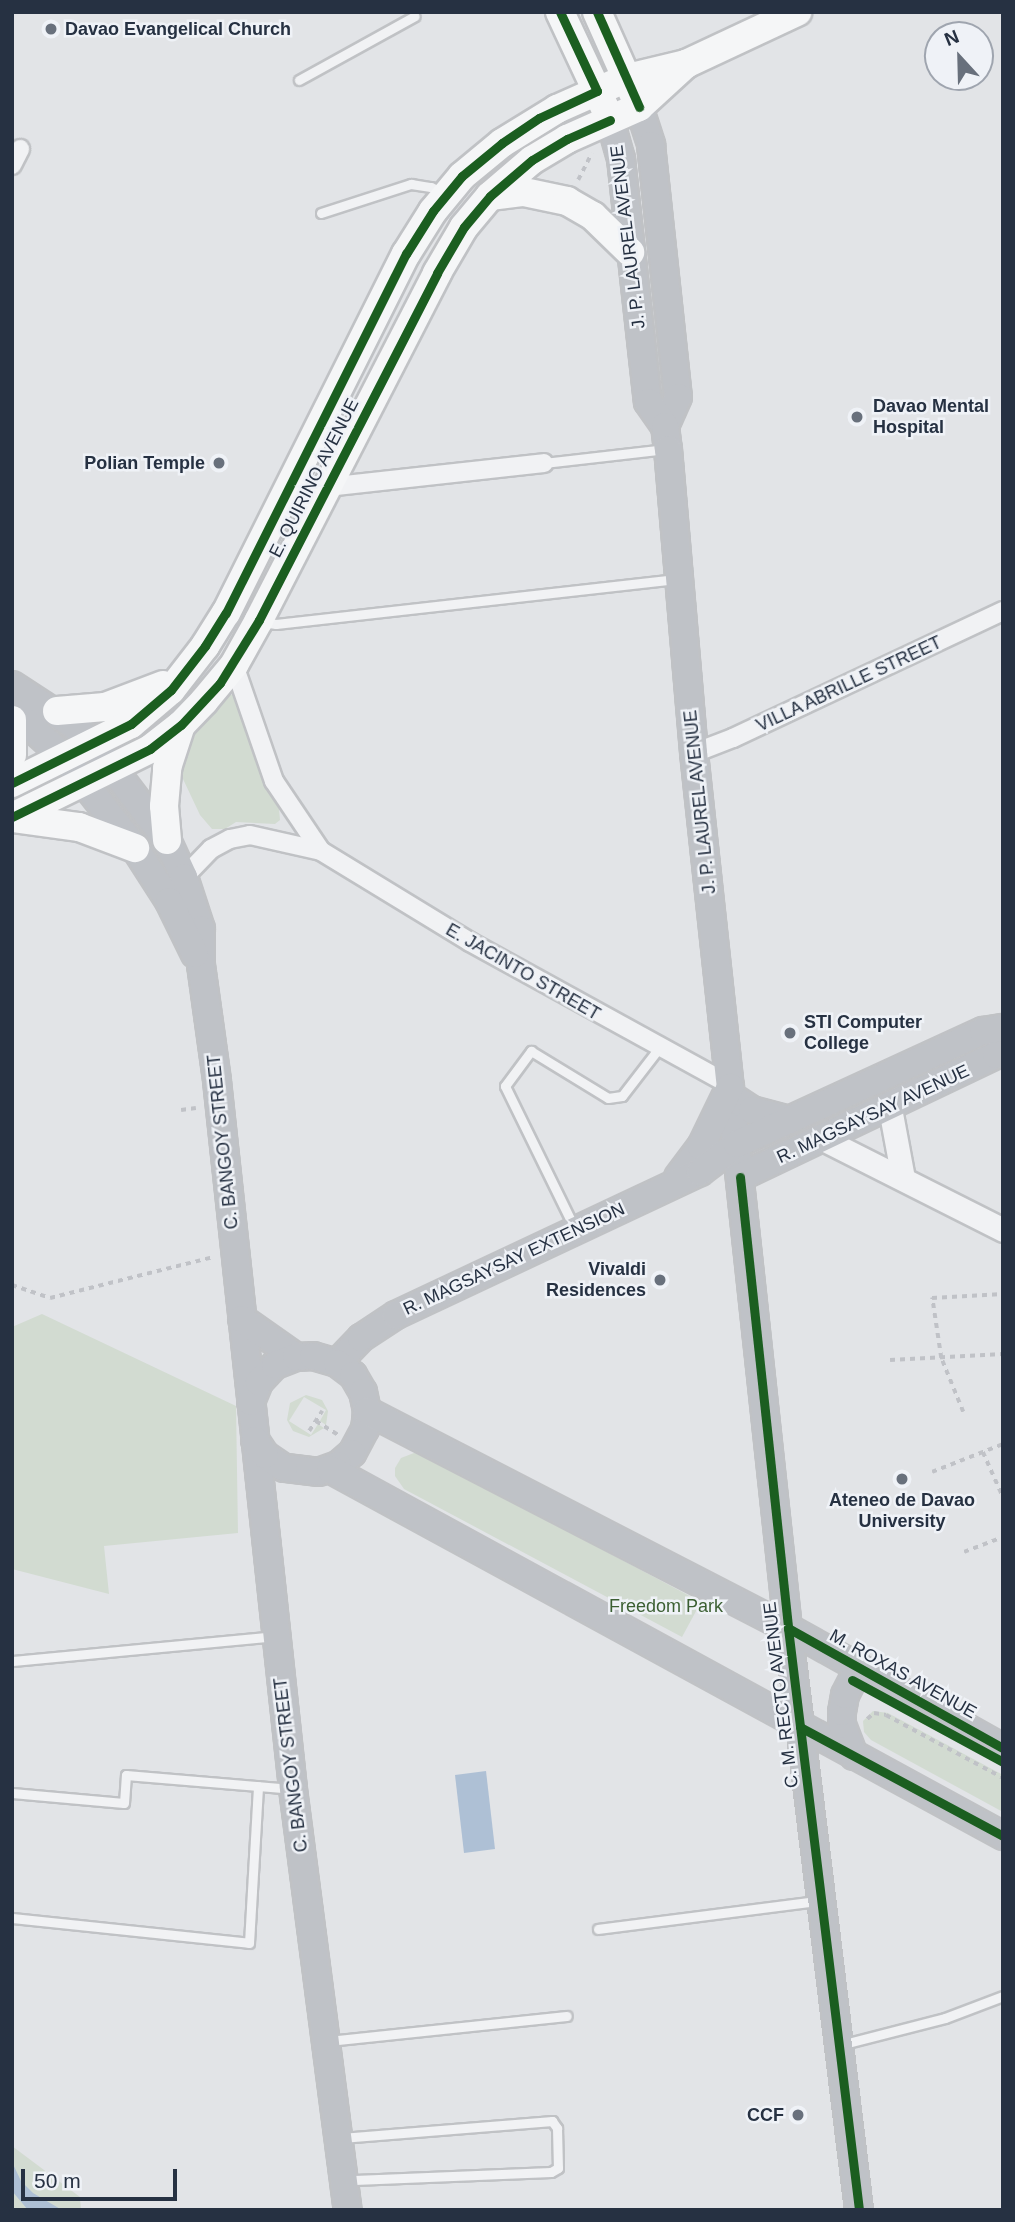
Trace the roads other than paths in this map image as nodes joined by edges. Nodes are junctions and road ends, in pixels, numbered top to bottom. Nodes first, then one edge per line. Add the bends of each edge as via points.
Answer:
1 (560, 12) edge
2 (597, 12) edge
3 (797, 12) edge
4 (415, 16) dead end
5 (686, 64) junction
6 (627, 78) junction
7 (299, 80) dead end
8 (597, 91) junction
9 (639, 107) junction
10 (610, 120) junction
11 (445, 195) junction
12 (490, 196) junction
13 (321, 213) dead end
14 (630, 252) junction
15 (407, 254) junction
16 (437, 273) junction
17 (666, 438) junction
18 (544, 463) joint
19 (327, 486) junction
20 (681, 579) junction
21 (1003, 611) edge
22 (259, 620) junction
23 (191, 665) junction
24 (234, 665) junction
25 (12, 685) edge
26 (12, 710) edge
27 (57, 711) junction
28 (12, 720) edge
29 (181, 725) junction
30 (93, 743) junction
31 (694, 753) junction
32 (12, 755) edge
33 (64, 757) junction
34 (113, 769) junction
35 (12, 783) edge
36 (84, 783) junction
37 (12, 817) edge
38 (167, 840) junction
39 (135, 848) junction
40 (321, 851) junction
41 (184, 877) junction
42 (201, 965) junction
43 (1003, 1028) edge
44 (659, 1048) junction
45 (1003, 1049) edge
46 (731, 1091) junction
47 (890, 1108) junction
48 (790, 1120) junction
49 (823, 1139) junction
50 (737, 1144) junction
51 (700, 1172) junction
52 (740, 1177) junction
53 (902, 1178) junction
54 (670, 1186) junction
55 (576, 1230) junction
56 (1003, 1230) edge
57 (242, 1319) junction
58 (296, 1357) junction
59 (337, 1363) junction
60 (251, 1402) junction
61 (368, 1411) junction
62 (255, 1440) junction
63 (330, 1469) junction
64 (788, 1628) junction
65 (276, 1636) junction
66 (12, 1661) edge
67 (859, 1667) junction
68 (800, 1727) junction
69 (1003, 1748) edge
70 (854, 1756) junction
71 (258, 1786) junction
72 (293, 1789) junction
73 (12, 1794) edge
74 (1003, 1836) edge
75 (822, 1900) junction
76 (12, 1918) edge
77 (598, 1929) dead end
78 (1003, 1996) edge
79 (567, 2016) dead end
80 (327, 2041) junction
81 (840, 2045) junction
82 (339, 2138) junction
83 (345, 2180) junction
84 (348, 2210) edge
85 (859, 2210) edge

1 - 8 main road, J. P. LAUREL AVENUE
2 - 6 main road, J. P. LAUREL AVENUE
3 - 5 main road
4 - 7 lane
5 - 6 main road, E. QUIRINO AVENUE
5 - 9 main road, E. QUIRINO AVENUE
6 - 8 main road, E. QUIRINO AVENUE
6 - 9 main road, J. P. LAUREL AVENUE
8 - 10 main road, J. P. LAUREL AVENUE
8 - 11 main road, E. QUIRINO AVENUE via 519,130 481,158
9 - 10 main road, E. QUIRINO AVENUE
9 - 17 main road, J. P. LAUREL AVENUE via 651,145 678,397
10 - 12 main road, E. QUIRINO AVENUE via 551,148
10 - 14 main road, J. P. LAUREL AVENUE via 621,159
11 - 13 lane via 411,184
11 - 15 main road, E. QUIRINO AVENUE
12 - 14 main road via 524,192 559,198 593,216
12 - 16 main road, E. QUIRINO AVENUE via 464,227
14 - 17 main road, J. P. LAUREL AVENUE via 648,402
15 - 16 main road
15 - 23 main road, E. QUIRINO AVENUE via 226,612
16 - 19 main road, E. QUIRINO AVENUE
17 - 18 lane
17 - 20 main road, J. P. LAUREL AVENUE
18 - 19 street
19 - 22 main road, E. QUIRINO AVENUE
20 - 22 lane via 275,624
20 - 31 main road, J. P. LAUREL AVENUE
21 - 31 street, VILLA ABRILLE STREET
22 - 24 main road, E. QUIRINO AVENUE
23 - 27 main road via 172,680 128,701
23 - 30 main road, E. QUIRINO AVENUE via 153,707
24 - 29 main road, E. QUIRINO AVENUE
24 - 40 street, E. JACINTO STREET via 274,781
25 - 27 main road, C. BANGOY STREET
26 - 33 main road, C. BANGOY STREET
27 - 30 main road, C. BANGOY STREET
28 - 32 main road
29 - 34 main road, E. QUIRINO AVENUE
29 - 38 main road via 167,768
30 - 33 main road, E. QUIRINO AVENUE
30 - 34 main road, C. BANGOY STREET
31 - 46 main road, J. P. LAUREL AVENUE
33 - 35 main road, E. QUIRINO AVENUE
33 - 36 main road, C. BANGOY STREET
34 - 36 main road, E. QUIRINO AVENUE
34 - 38 main road, C. BANGOY STREET
36 - 37 main road, E. QUIRINO AVENUE
36 - 39 main road, C. BANGOY STREET
37 - 39 main road via 79,827
38 - 41 main road, C. BANGOY STREET
39 - 42 main road, C. BANGOY STREET via 169,901
40 - 41 street, E. JACINTO STREET via 250,835 211,849
40 - 44 street, E. JACINTO STREET via 470,943
41 - 42 main road, C. BANGOY STREET via 201,929
42 - 57 main road, C. BANGOY STREET
43 - 48 main road, R. MAGSAYSAY AVENUE via 983,1031
44 - 46 street, E. JACINTO STREET
44 - 55 lane via 622,1096 608,1098 531,1051 505,1086
45 - 47 main road, R. MAGSAYSAY AVENUE
46 - 48 main road via 752,1110
46 - 50 main road, J. P. LAUREL AVENUE
46 - 54 main road via 701,1147
47 - 49 main road, R. MAGSAYSAY AVENUE
47 - 53 street
48 - 50 main road, R. MAGSAYSAY AVENUE
49 - 52 main road, R. MAGSAYSAY AVENUE
49 - 53 street
50 - 51 main road, R. MAGSAYSAY EXTENSION
50 - 52 main road, J. P. LAUREL AVENUE
51 - 52 main road
51 - 54 main road, R. MAGSAYSAY EXTENSION
52 - 64 main road, C. M. RECTO AVENUE
53 - 56 street
54 - 55 main road, R. MAGSAYSAY EXTENSION
55 - 59 main road, R. MAGSAYSAY EXTENSION via 396,1315 362,1338
57 - 58 main road
57 - 60 main road, C. BANGOY STREET
58 - 59 main road
58 - 60 main road via 267,1373
59 - 61 main road via 359,1383
60 - 62 main road, C. BANGOY STREET
61 - 63 main road via 358,1447
61 - 64 main road, M. ROXAS AVENUE
62 - 63 main road via 265,1455 284,1468 307,1473
62 - 65 main road, C. BANGOY STREET
63 - 68 main road
64 - 67 main road, M. ROXAS AVENUE
64 - 68 main road, C. M. RECTO AVENUE
65 - 66 lane
65 - 72 main road, C. BANGOY STREET
67 - 69 main road, M. ROXAS AVENUE
67 - 70 main road via 842,1712
68 - 70 main road
68 - 75 main road, C. M. RECTO AVENUE
70 - 74 main road
71 - 72 lane
71 - 73 lane via 126,1775 124,1803
71 - 76 lane via 249,1943
72 - 80 main road, C. BANGOY STREET
75 - 77 lane
75 - 81 main road, C. M. RECTO AVENUE
78 - 81 lane via 945,2018
79 - 80 lane
80 - 82 main road, C. BANGOY STREET
81 - 85 main road, C. M. RECTO AVENUE
82 - 83 main road, C. BANGOY STREET
82 - 83 lane via 552,2122 558,2128 558,2168 547,2174
83 - 84 main road, C. BANGOY STREET

